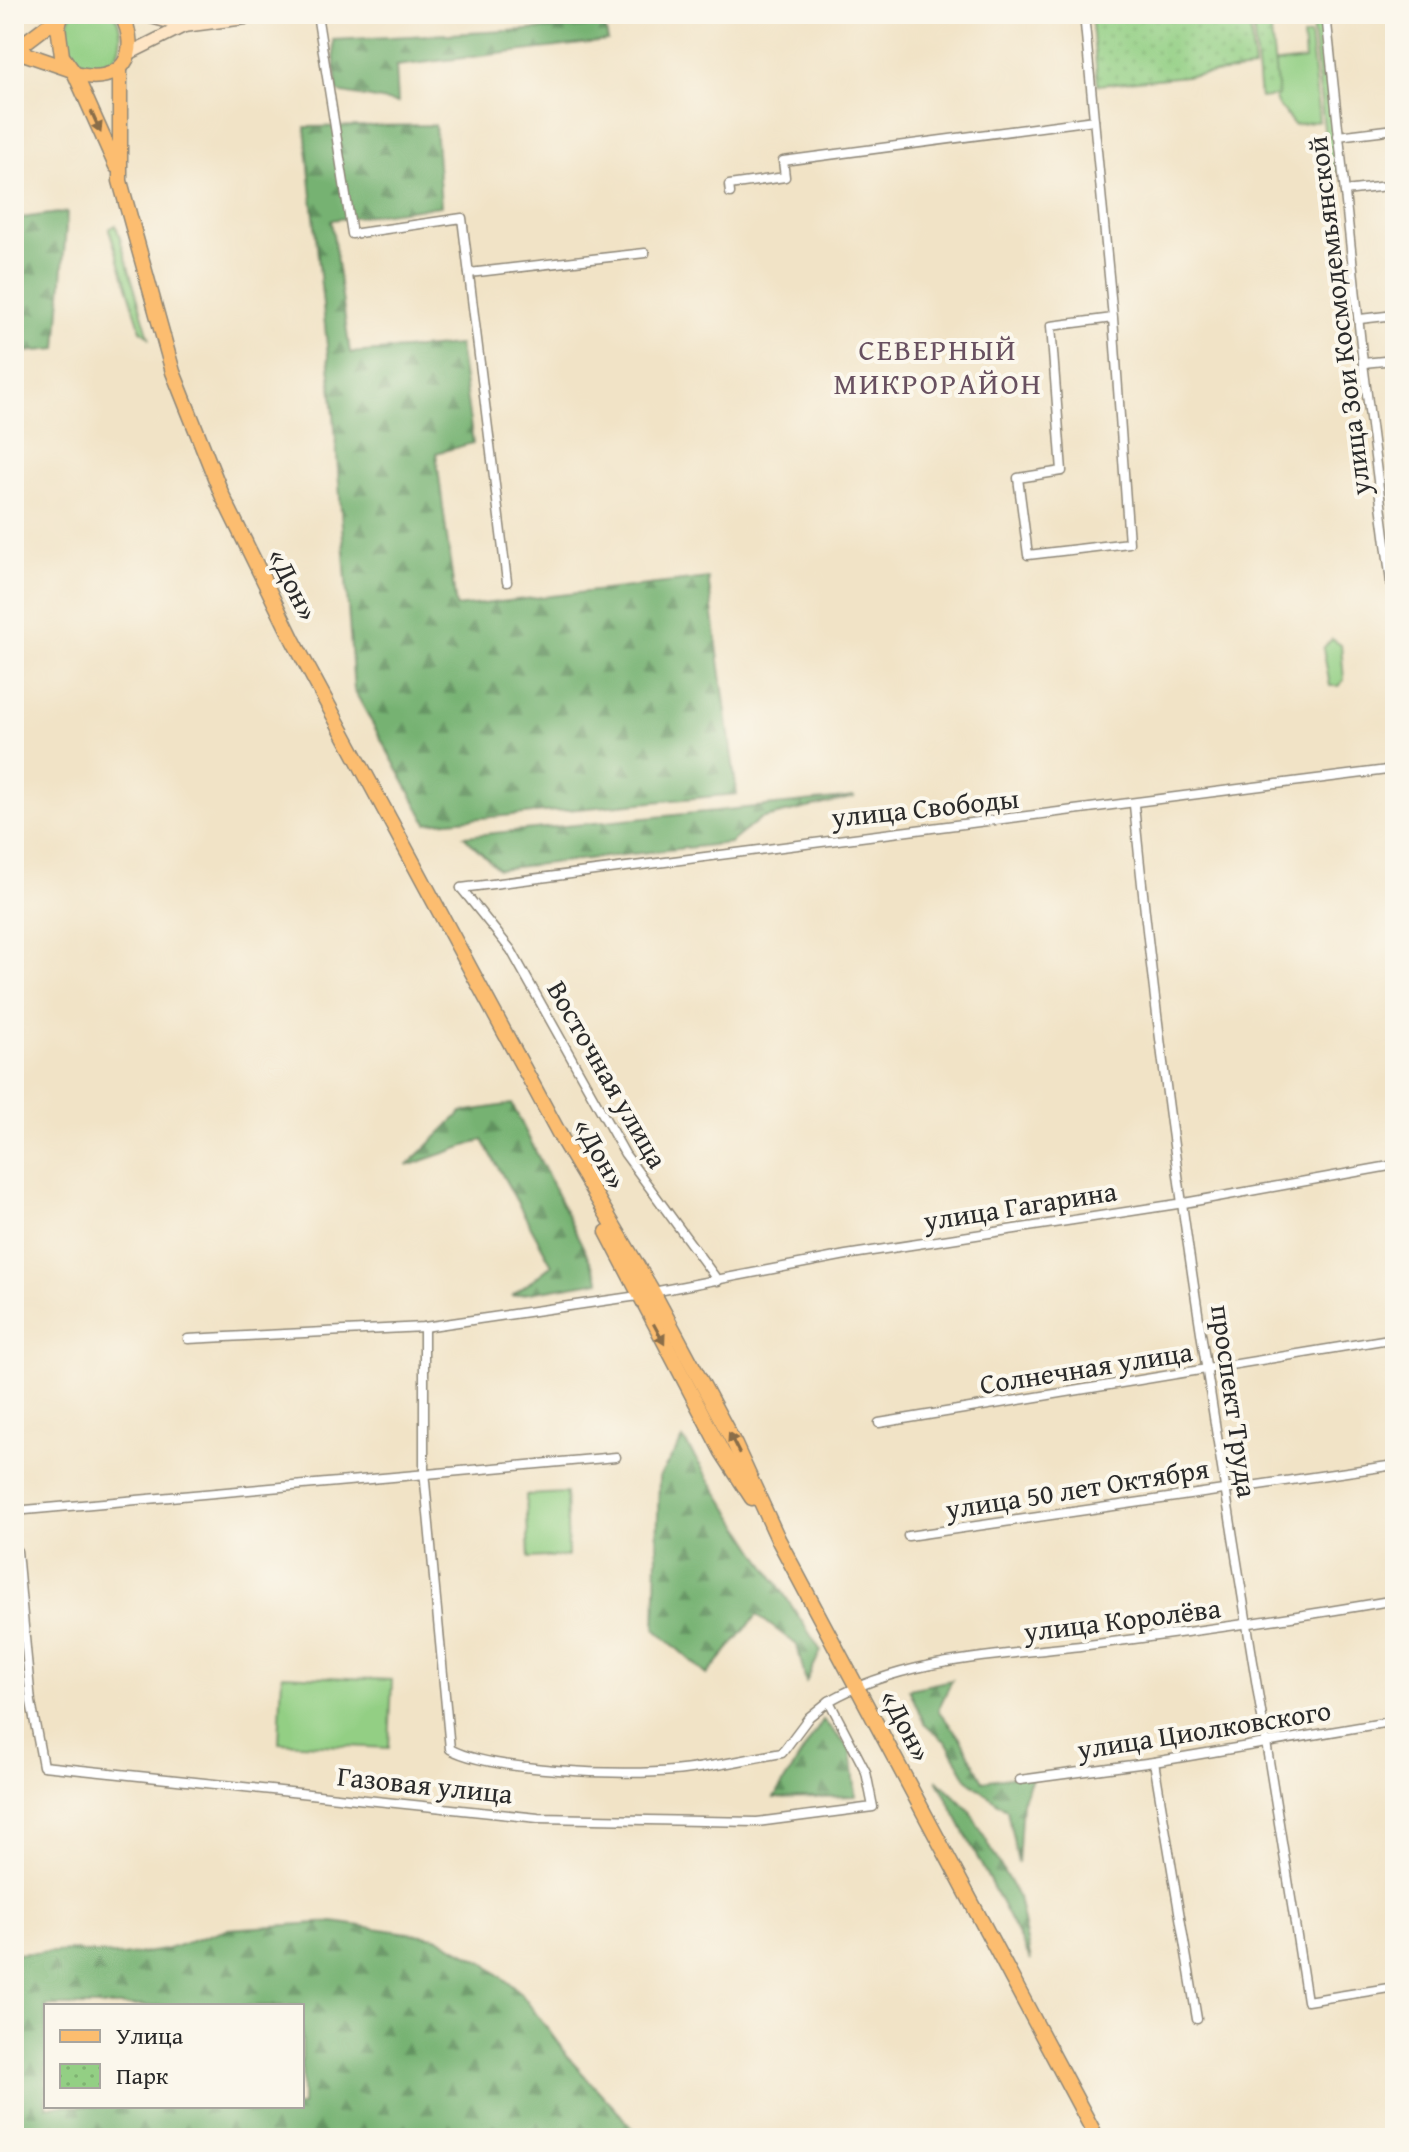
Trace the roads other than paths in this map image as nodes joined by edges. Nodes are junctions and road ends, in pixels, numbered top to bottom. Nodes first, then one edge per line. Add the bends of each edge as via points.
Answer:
1 (121, 14) edge
2 (140, 14) edge
3 (277, 14) edge
4 (317, 14) edge
5 (1084, 14) edge
6 (1326, 14) edge
7 (61, 15) edge
8 (184, 26) junction
9 (14, 50) edge
10 (130, 53) junction
11 (120, 69) junction
12 (72, 72) junction
13 (1094, 120) junction
14 (1395, 129) edge
15 (1338, 136) junction
16 (118, 170) junction
17 (1395, 185) edge
18 (1345, 191) junction
19 (730, 193) dead end
20 (645, 253) dead end
21 (469, 273) junction
22 (1395, 315) edge
23 (1113, 318) junction
24 (1360, 319) junction
25 (1395, 360) edge
26 (1363, 363) junction
27 (1392, 559) edge
28 (507, 582) dead end
29 (1395, 614) edge
30 (1395, 769) edge
31 (1134, 805) junction
32 (461, 888) joint
33 (1395, 1165) edge
34 (1184, 1203) junction
35 (718, 1281) junction
36 (646, 1294) junction
37 (424, 1327) junction
38 (1395, 1338) edge
39 (188, 1339) dead end
40 (1209, 1369) junction
41 (879, 1423) dead end
42 (616, 1457) dead end
43 (1395, 1465) edge
44 (424, 1471) junction
45 (1226, 1487) junction
46 (14, 1511) edge
47 (908, 1536) dead end
48 (17, 1551) dead end
49 (1395, 1600) edge
50 (1245, 1625) junction
51 (856, 1686) junction
52 (829, 1701) junction
53 (1395, 1721) edge
54 (1267, 1741) junction
55 (1154, 1762) junction
56 (1020, 1780) dead end
57 (1395, 1987) edge
58 (1197, 2019) dead end
59 (1097, 2138) edge

1 - 10 main road
2 - 8 street
3 - 8 street
4 - 21 street via 352,234 462,218
5 - 13 street
6 - 15 street, улица Зои Космодемьянской
7 - 9 main road
7 - 12 main road, «Дон» via 62,56
8 - 10 street
9 - 12 main road
10 - 11 main road
11 - 12 main road via 105,77
11 - 16 main road, «Дон»
12 -> 16 main road, «Дон»
13 - 19 street via 783,161 785,177 729,185
13 - 23 street
14 - 15 street
15 - 18 street, улица Зои Космодемьянской
16 - 36 main road, «Дон» via 173,372 222,495 293,640
17 - 18 street
18 - 24 street, улица Зои Космодемьянской
20 - 21 street
21 - 28 street
22 - 24 street
23 - 23 street via 1129,543 1028,555 1018,478 1062,471 1051,326
24 - 26 street, улица Зои Космодемьянской
25 - 26 street
26 - 27 street, улица Зои Космодемьянской
27 - 29 street, улица Зои Космодемьянской
30 - 31 street, улица Свободы
31 - 32 street, улица Свободы
31 - 34 street, проспект Труда
32 - 35 street, Восточная улица via 511,950 625,1154
33 - 34 street, улица Гагарина
34 - 35 street, улица Гагарина via 846,1255
34 - 40 street, проспект Труда
35 - 36 street, улица Гагарина
36 - 37 street, улица Гагарина
36 - 51 main road, «Дон» via 722,1452 778,1539
37 - 39 street, улица Гагарина
37 - 44 street
38 - 40 street, Солнечная улица
40 - 41 street, Солнечная улица
40 - 45 street, проспект Труда
42 - 44 street
43 - 45 street, улица 50 лет Октября
44 - 46 street
44 - 52 street via 450,1749 467,1759 553,1769 672,1771 782,1753 809,1717
45 - 47 street, улица 50 лет Октября
45 - 50 street, проспект Труда
48 - 52 street, Газовая улица via 31,1702 43,1766 538,1818 757,1822 873,1807 866,1772
49 - 50 street, улица Королёва
50 - 51 street, улица Королёва via 927,1666
50 - 54 street, проспект Труда
51 - 52 street
51 - 59 main road, «Дон»
53 - 54 street, улица Циолковского
54 - 55 street, улица Циолковского
54 - 57 street, проспект Труда via 1307,2001
55 - 56 street, улица Циолковского
55 - 58 street

